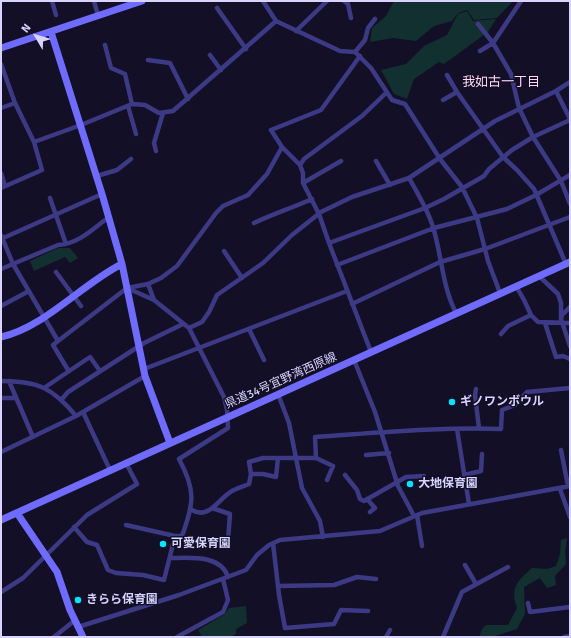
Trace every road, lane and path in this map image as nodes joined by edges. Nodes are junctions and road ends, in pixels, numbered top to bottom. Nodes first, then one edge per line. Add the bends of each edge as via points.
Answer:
1 (52, 1) edge
2 (94, 1) edge
3 (142, 1) edge
4 (263, 1) edge
5 (327, 1) edge
6 (344, 1) edge
7 (521, 1) edge
8 (217, 8) dead end
9 (56, 15) dead end
10 (98, 16) junction
11 (351, 18) dead end
12 (375, 19) dead end
13 (276, 21) junction
14 (478, 24) dead end
15 (296, 31) junction
16 (51, 32) junction
17 (493, 44) junction
18 (105, 46) dead end
19 (1, 48) edge
20 (246, 49) junction
21 (480, 51) dead end
22 (355, 52) junction
23 (210, 55) dead end
24 (360, 56) junction
25 (148, 60) dead end
26 (1, 64) edge
27 (221, 70) junction
28 (446, 75) dead end
29 (570, 82) edge
30 (556, 91) junction
31 (457, 92) junction
32 (386, 93) junction
33 (188, 99) junction
34 (443, 100) dead end
35 (15, 103) junction
36 (130, 105) junction
37 (1, 108) edge
38 (519, 108) junction
39 (163, 113) junction
40 (570, 119) edge
41 (81, 125) junction
42 (484, 129) junction
43 (136, 134) dead end
44 (533, 137) junction
45 (34, 142) junction
46 (282, 147) junction
47 (156, 151) dead end
48 (503, 157) junction
49 (131, 159) dead end
50 (440, 159) junction
51 (341, 161) dead end
52 (376, 161) dead end
53 (300, 165) junction
54 (1, 173) edge
55 (570, 175) edge
56 (97, 176) junction
57 (410, 178) junction
58 (561, 180) junction
59 (303, 182) junction
60 (390, 185) junction
61 (3, 187) edge
62 (462, 188) junction
63 (102, 194) junction
64 (536, 195) junction
65 (50, 198) dead end
66 (312, 199) junction
67 (570, 204) edge
68 (425, 208) junction
69 (56, 214) junction
70 (319, 214) junction
71 (109, 217) junction
72 (570, 217) edge
73 (477, 218) junction
74 (254, 223) dead end
75 (551, 226) junction
76 (434, 228) junction
77 (1, 237) edge
78 (66, 244) junction
79 (328, 244) junction
80 (485, 249) junction
81 (224, 251) dead end
82 (440, 262) junction
83 (568, 263) edge
84 (13, 264) junction
85 (122, 264) junction
86 (337, 265) junction
87 (1, 270) edge
88 (56, 272) dead end
89 (539, 276) junction
90 (242, 278) junction
91 (148, 284) junction
92 (516, 286) junction
93 (127, 288) junction
94 (29, 291) junction
95 (347, 291) junction
96 (500, 293) junction
97 (73, 296) junction
98 (154, 300) junction
99 (352, 304) junction
100 (1, 306) edge
101 (81, 306) dead end
102 (570, 307) edge
103 (456, 313) junction
104 (531, 315) junction
105 (44, 316) junction
106 (561, 321) junction
107 (545, 323) junction
108 (570, 323) edge
109 (183, 324) junction
110 (189, 328) junction
111 (249, 329) junction
112 (501, 334) dead end
113 (1, 337) edge
114 (58, 341) junction
115 (140, 346) junction
116 (570, 346) edge
117 (200, 348) junction
118 (371, 352) junction
119 (570, 359) edge
120 (264, 360) dead end
121 (354, 360) junction
122 (68, 370) junction
123 (100, 371) junction
124 (144, 372) junction
125 (1, 381) edge
126 (9, 381) junction
127 (44, 388) junction
128 (570, 388) edge
129 (476, 389) dead end
130 (278, 394) junction
131 (1, 398) edge
132 (16, 398) junction
133 (62, 399) junction
134 (83, 412) junction
135 (76, 416) junction
136 (228, 417) junction
137 (479, 428) junction
138 (457, 429) junction
139 (382, 432) junction
140 (33, 437) junction
141 (170, 443) junction
142 (561, 450) dead end
143 (1, 452) edge
144 (389, 453) junction
145 (482, 454) dead end
146 (366, 455) dead end
147 (278, 458) junction
148 (296, 458) junction
149 (316, 458) junction
150 (126, 463) junction
151 (110, 470) junction
152 (251, 474) junction
153 (345, 475) dead end
154 (464, 475) junction
155 (424, 476) dead end
156 (327, 480) dead end
157 (397, 482) junction
158 (569, 486) edge
159 (560, 489) junction
160 (367, 499) junction
161 (469, 504) junction
162 (212, 508) junction
163 (192, 510) junction
164 (370, 512) dead end
165 (17, 513) junction
166 (416, 516) junction
167 (570, 517) edge
168 (1, 520) edge
169 (126, 525) dead end
170 (74, 527) junction
171 (175, 536) junction
172 (323, 536) junction
173 (228, 541) dead end
174 (273, 543) junction
175 (422, 546) dead end
176 (46, 556) junction
177 (170, 558) junction
178 (465, 565) dead end
179 (508, 567) dead end
180 (228, 577) junction
181 (223, 579) junction
182 (376, 579) dead end
183 (476, 584) junction
184 (278, 586) junction
185 (1, 592) edge
186 (528, 603) dead end
187 (570, 607) edge
188 (368, 611) dead end
189 (76, 624) junction
190 (390, 630) dead end
191 (570, 636) edge
192 (54, 637) edge
193 (83, 637) edge
194 (177, 637) edge
195 (386, 637) edge
196 (443, 637) edge
197 (564, 637) edge

1 - 9 street
2 - 10 street
3 - 10 street
4 - 13 street
5 - 15 street
6 - 11 street via 348,4
7 - 17 street
8 - 20 street
10 - 16 street
12 - 22 street via 368,28 365,40
13 - 15 street
13 - 20 street
14 - 17 street
15 - 22 street via 340,51
16 - 19 street
16 - 41 street
17 - 21 street
17 - 38 street via 511,74
18 - 36 street via 111,68 125,74
20 - 27 street
22 - 24 street
23 - 27 street
24 - 32 street via 371,68
24 - 46 street via 321,110 271,130
25 - 33 street via 170,63
26 - 35 street
27 - 33 street
28 - 31 street
29 - 30 street
30 - 38 street
30 - 40 street
31 - 34 street
31 - 42 street
32 - 50 street via 392,100 405,104
32 - 53 street via 362,116 304,159
33 - 39 street via 173,111
35 - 37 street
35 - 45 street
36 - 39 street via 145,105
36 - 41 street
36 - 43 street
38 - 42 street
38 - 44 street
39 - 47 street via 154,143
40 - 44 street
41 - 45 street
41 - 56 street
42 - 48 street
42 - 50 street
44 - 48 street
44 - 58 street
45 - 61 street via 42,170
46 - 53 street
46 - 91 street via 267,174 248,195 220,209 177,266
48 - 62 street via 484,176
48 - 64 street via 525,178
49 - 56 street via 117,170
50 - 57 street
50 - 62 street
51 - 59 street
52 - 60 street
53 - 59 street
54 - 61 street
55 - 58 street
56 - 63 street
57 - 60 street
57 - 68 street
58 - 64 street
58 - 67 street
59 - 66 street
60 - 70 street via 341,201
62 - 68 street
62 - 73 street
63 - 69 street
63 - 71 street
64 - 73 street
64 - 75 street
65 - 69 street
66 - 70 street
66 - 74 street
68 - 76 street
68 - 79 street
69 - 77 street
69 - 78 street
70 - 79 street
70 - 90 street
71 - 78 street via 78,240
71 - 85 street
72 - 75 street
73 - 76 street
73 - 80 street
75 - 80 street
75 - 83 street
76 - 82 street
76 - 86 street
77 - 84 street
78 - 84 street
79 - 86 street
80 - 82 street
80 - 96 street
81 - 90 street
82 - 99 street
82 - 103 street
83 - 89 street, 県道34号宜野湾西原線
84 - 87 street
84 - 94 street
85 - 93 street
85 - 97 street
86 - 95 street
88 - 97 street
89 - 92 street, 県道34号宜野湾西原線
89 - 106 street via 558,294 562,303
90 - 110 street via 217,295 202,322
91 - 93 street
91 - 98 street
92 - 96 street, 県道34号宜野湾西原線
92 - 104 street
93 - 98 street
93 - 114 street
93 - 115 street
94 - 100 street
94 - 105 street
95 - 99 street
95 - 111 street
96 - 103 street, 県道34号宜野湾西原線
97 - 101 street
97 - 105 street
98 - 109 street
99 - 118 street
102 - 106 street via 562,315
103 - 118 street, 県道34号宜野湾西原線
104 - 107 street via 538,322
104 - 112 street via 508,326
105 - 113 street via 23,329
105 - 114 street
106 - 107 street
106 - 108 street
106 - 116 street
107 - 119 street via 556,357
109 - 110 street
109 - 115 street
110 - 117 street
111 - 117 street
111 - 120 street
114 - 122 street via 53,345
115 - 123 street
115 - 124 street
117 - 124 street
117 - 136 street via 224,397
118 - 121 street, 県道34号宜野湾西原線
121 - 130 street, 県道34号宜野湾西原線
121 - 139 street
122 - 123 street via 90,357
122 - 127 street
123 - 133 street via 68,392
124 - 134 street
124 - 141 street
125 - 126 street
126 - 127 street via 30,382
126 - 132 street
127 - 133 street
128 - 137 street via 527,392 515,405 502,410 501,429
129 - 137 street
130 - 136 street, 県道34号宜野湾西原線
130 - 148 street via 289,423
131 - 132 street
132 - 140 street
133 - 135 street
134 - 135 street
134 - 151 street
135 - 140 street
136 - 141 street, 県道34号宜野湾西原線
136 - 163 street via 227,430 179,459 189,477
137 - 138 street
138 - 139 street
138 - 154 street
139 - 144 street
139 - 149 street via 315,437
140 - 143 street
141 - 150 street, 県道34号宜野湾西原線
142 - 158 street
144 - 146 street
144 - 157 street
145 - 154 street via 481,471
147 - 148 street
147 - 152 street via 263,458 249,462
147 - 152 street via 276,477
148 - 149 street
148 - 172 street via 302,488 320,521
149 - 156 street via 333,466
150 - 151 street, 県道34号宜野湾西原線
150 - 170 street via 137,484 87,515
151 - 165 street, 県道34号宜野湾西原線
152 - 162 street via 250,484 231,491
153 - 160 street via 360,498 364,501
154 - 161 street
155 - 157 street via 406,477
157 - 160 street
157 - 166 street
158 - 159 street
159 - 161 street
159 - 167 street
160 - 164 street via 375,508
161 - 166 street
162 - 163 street via 198,513
162 - 173 street via 230,514
163 - 171 street via 182,536
165 - 168 street, 県道34号宜野湾西原線
165 - 176 street
166 - 172 street via 380,531
166 - 175 street
169 - 171 street
170 - 176 street
170 - 177 street via 87,542 97,545 108,570 116,573 164,580
171 - 177 street
172 - 174 street via 280,540
174 - 180 street via 257,556 246,570
174 - 184 street
176 - 185 street via 23,578
176 - 189 street via 60,578
177 - 180 street via 217,562 226,570
178 - 183 street
179 - 183 street
180 - 181 street
181 - 189 street via 179,595
181 - 194 street via 228,600 223,612
182 - 184 street via 357,577 334,585
183 - 196 street via 462,592
184 - 188 street via 285,628 334,624 341,610
186 - 187 street via 530,612
189 - 192 street
189 - 193 street
190 - 195 street
191 - 197 street

